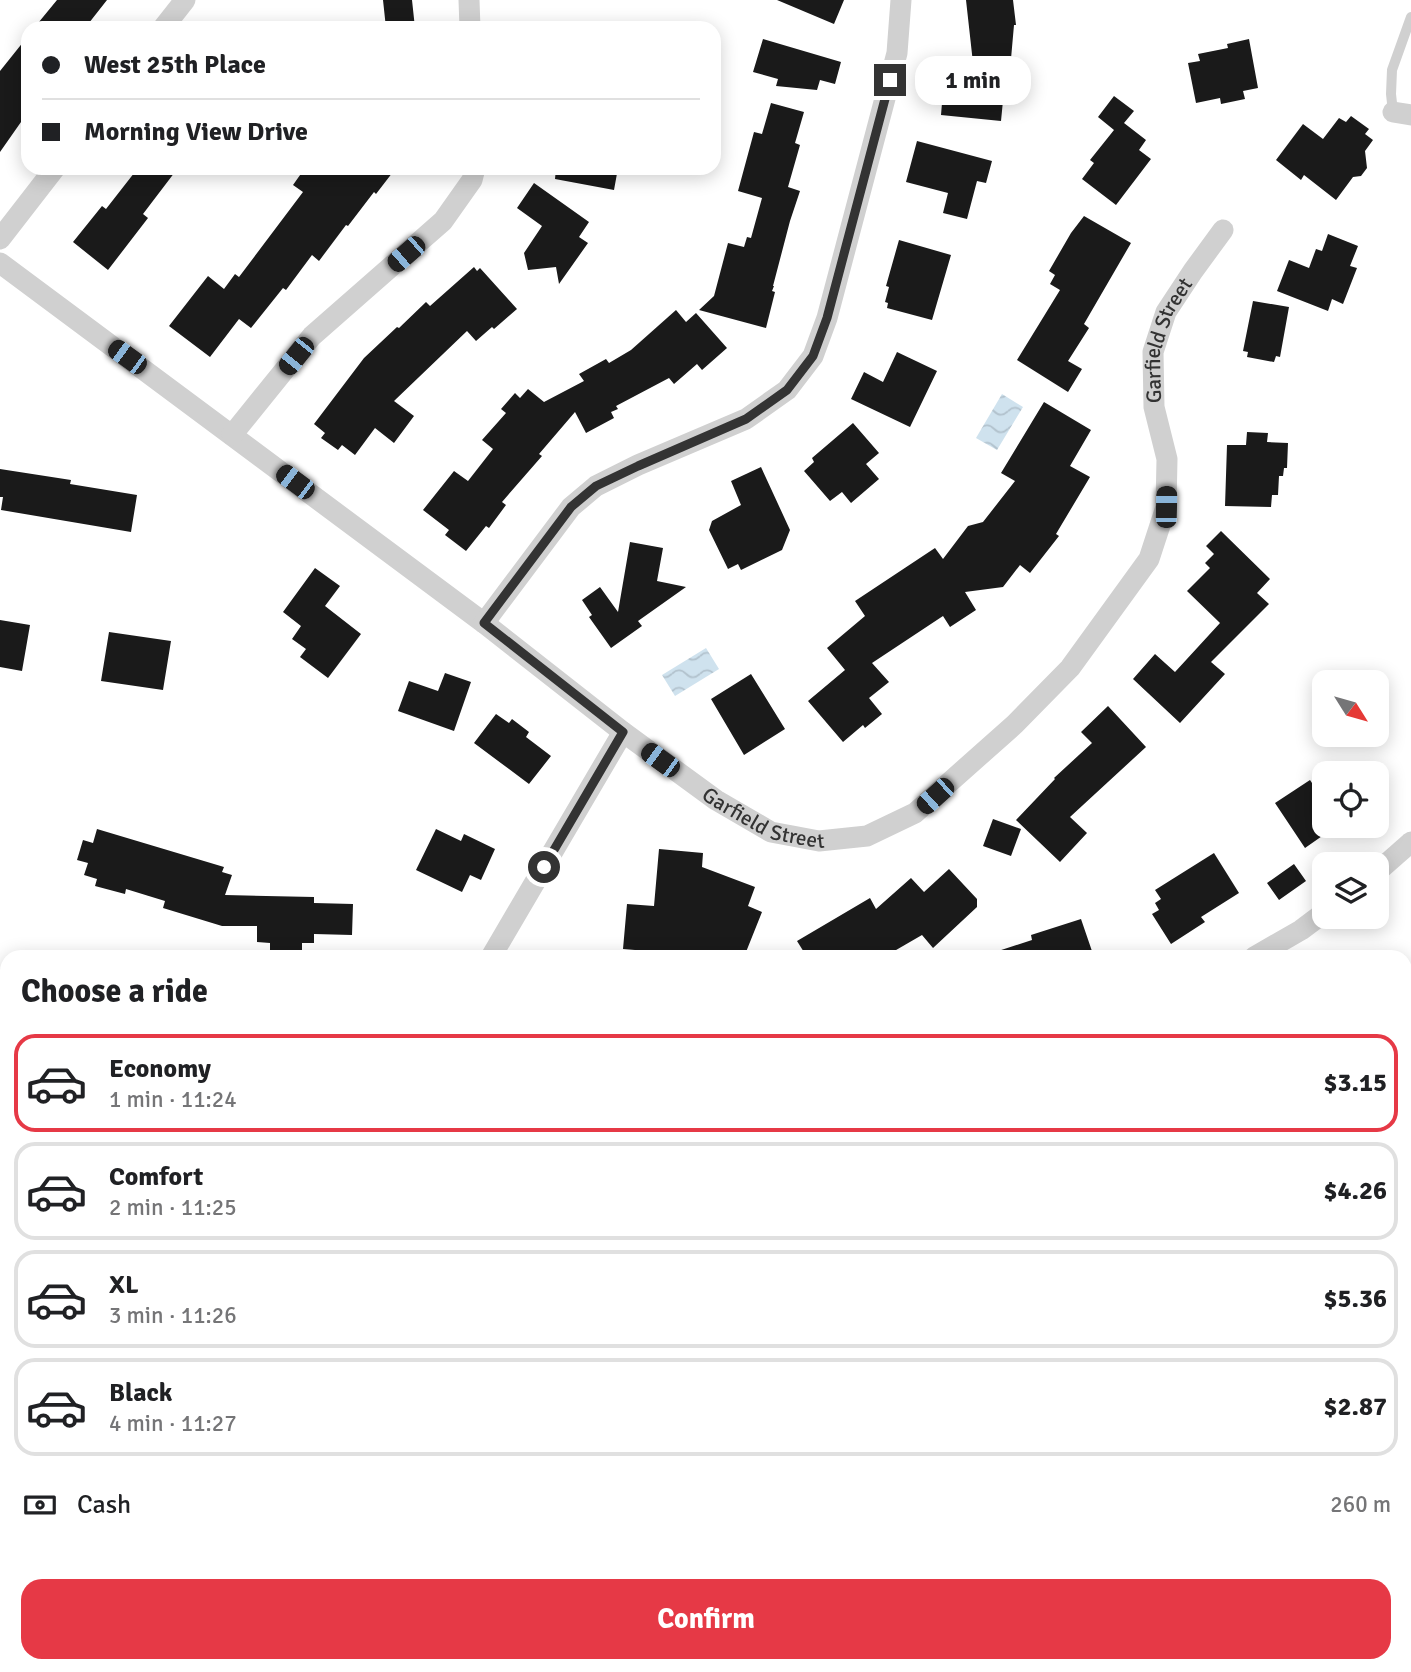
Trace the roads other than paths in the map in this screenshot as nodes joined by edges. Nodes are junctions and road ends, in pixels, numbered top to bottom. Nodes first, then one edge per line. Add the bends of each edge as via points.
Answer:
1 (185, 0) edge
2 (469, 0) edge
3 (901, 0) edge
4 (1411, 16) edge
5 (168, 21) edge
6 (470, 21) edge
7 (1402, 114) edge
8 (50, 175) edge
9 (473, 175) edge
10 (1223, 230) dead end
11 (0, 239) edge
12 (0, 263) edge
13 (232, 435) junction
14 (484, 623) junction
15 (623, 732) junction
16 (1411, 842) edge
17 (1389, 861) edge
18 (1312, 922) edge
19 (495, 950) edge
20 (1271, 950) edge

1 - 5 street
2 - 6 street
3 - 14 street via 898,53 813,356 787,390 746,419 596,486 571,507
4 - 7 lane via 1392,70 1391,94
8 - 11 street
9 - 13 street via 443,221 312,336
10 - 15 street, Garfield Street via 1166,312 1153,352 1154,407 1167,459 1166,507 1149,559 1070,668 915,813 867,836 819,841 771,832 716,800
12 - 13 street, Garfield Street
13 - 14 street, Garfield Street
14 - 15 street, Garfield Street
15 - 19 street
16 - 17 street
18 - 20 street

